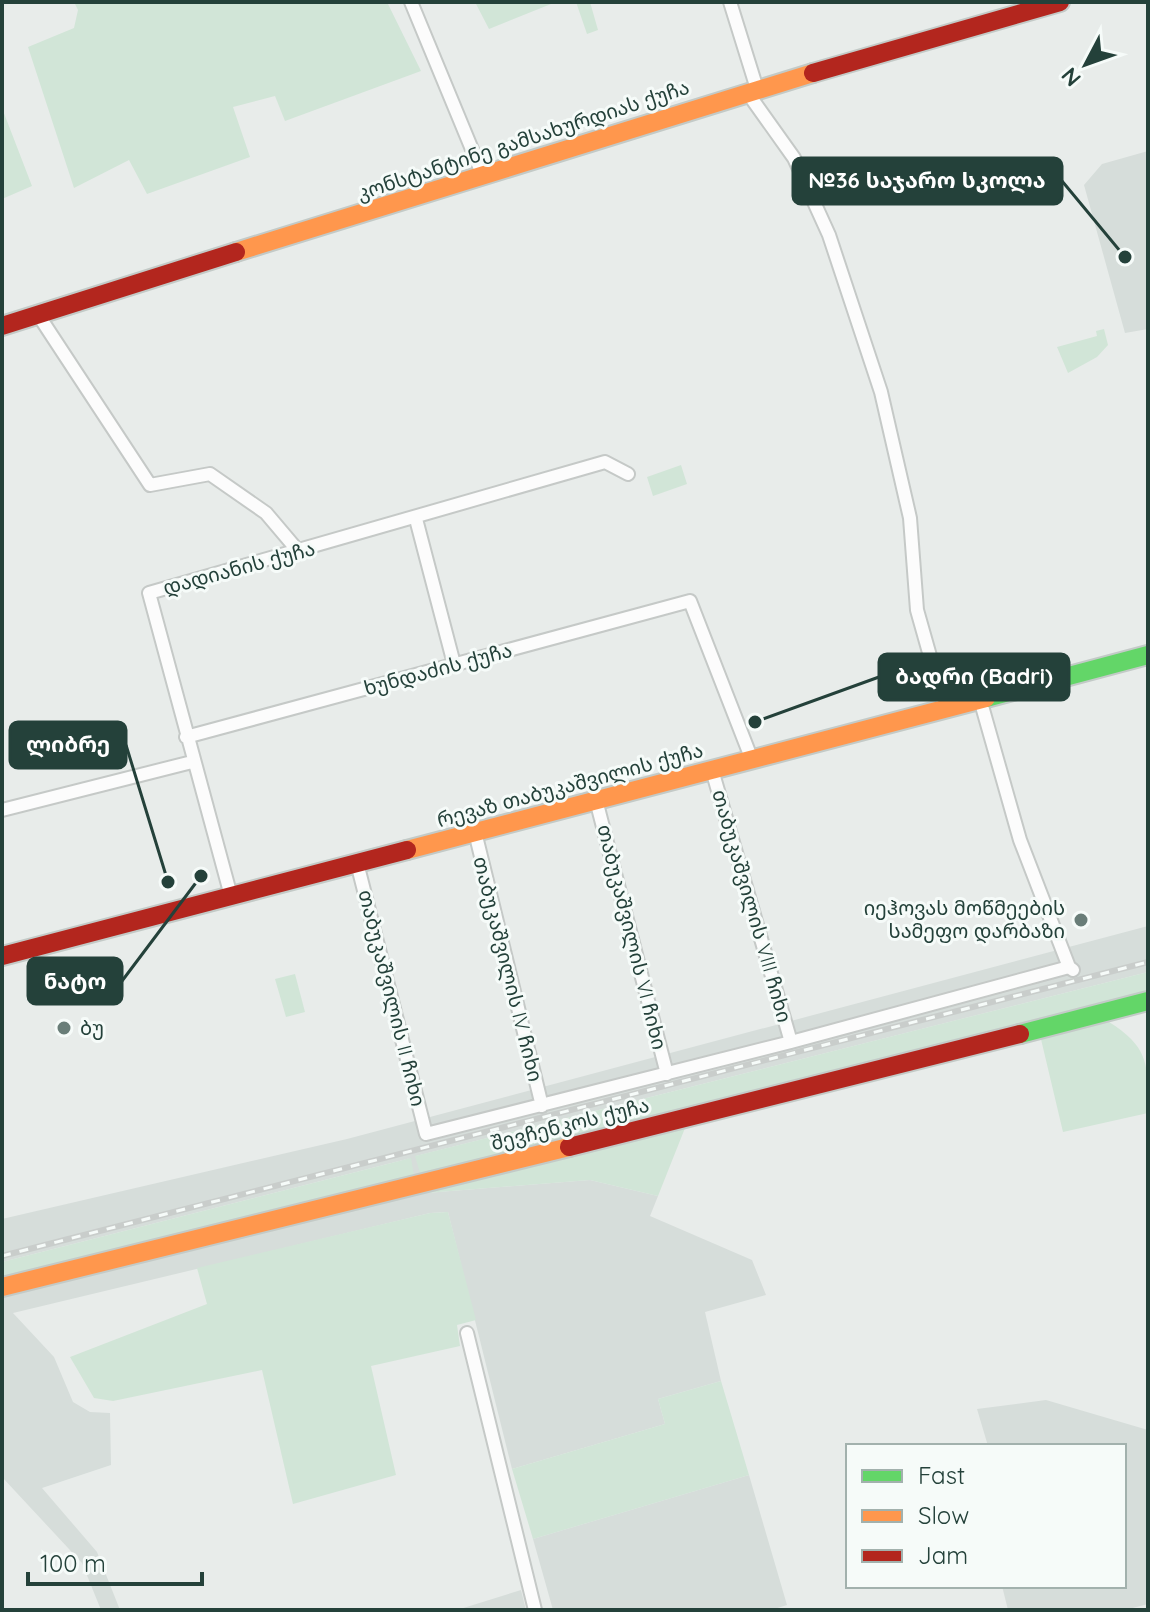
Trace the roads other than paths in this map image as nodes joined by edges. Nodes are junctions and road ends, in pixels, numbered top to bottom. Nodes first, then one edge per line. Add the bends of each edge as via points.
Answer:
1 (411, 2) edge
2 (730, 2) edge
3 (1060, 2) edge
4 (752, 90) junction
5 (483, 176) junction
6 (39, 316) junction
7 (2, 326) edge
8 (628, 474) dead end
9 (416, 519) junction
10 (299, 552) junction
11 (1148, 655) edge
12 (454, 664) junction
13 (980, 699) junction
14 (945, 709) junction
15 (186, 737) junction
16 (752, 760) junction
17 (192, 762) junction
18 (712, 770) junction
19 (596, 800) junction
20 (2, 810) edge
21 (475, 832) junction
22 (357, 863) junction
23 (231, 896) junction
24 (2, 956) edge
25 (1148, 1001) edge
26 (791, 1042) junction
27 (667, 1074) junction
28 (542, 1106) junction
29 (2, 1287) edge
30 (467, 1333) dead end
31 (535, 1610) edge

1 - 5 street
2 - 4 street
3 - 4 street, კონსტანტინე გამსახურდიას ქუჩა
4 - 5 street, კონსტანტინე გამსახურდიას ქუჩა
4 - 14 street via 794,158 829,235 881,392 910,518 917,610
5 - 6 street, კონსტანტინე გამსახურდიას ქუჩა
6 - 7 street, კონსტანტინე გამსახურდიას ქუჩა
6 - 10 street via 150,485 210,474 266,513
8 - 9 street, დადიანის ქუჩა via 605,462
9 - 10 street, დადიანის ქუჩა
9 - 12 street
10 - 15 street, დადიანის ქუჩა via 149,593
11 - 13 street, რევაზ თაბუკაშვილის ქუჩა
12 - 15 street, ხუნდაძის ქუჩა
12 - 16 street, ხუნდაძის ქუჩა via 690,601
13 - 14 street, რევაზ თაბუკაშვილის ქუჩა
13 - 26 street via 1020,840 1071,968
14 - 16 street, რევაზ თაბუკაშვილის ქუჩა
15 - 17 street, დადიანის ქუჩა
16 - 18 street, რევაზ თაბუკაშვილის ქუჩა
17 - 20 street
17 - 23 street, დადიანის ქუჩა
18 - 19 street, რევაზ თაბუკაშვილის ქუჩა
18 - 26 street, თაბუკაშვილის VIII ჩიხი
19 - 21 street, რევაზ თაბუკაშვილის ქუჩა
19 - 27 street, თაბუკაშვილის VI ჩიხი
21 - 22 street, რევაზ თაბუკაშვილის ქუჩა
21 - 28 street, თაბუკაშვილის IV ჩიხი
22 - 23 street, რევაზ თაბუკაშვილის ქუჩა
22 - 28 street, თაბუკაშვილის II ჩიხი via 426,1134
23 - 24 street, რევაზ თაბუკაშვილის ქუჩა
25 - 29 street, შევჩენკოს ქუჩა
26 - 27 street
27 - 28 street
30 - 31 street

